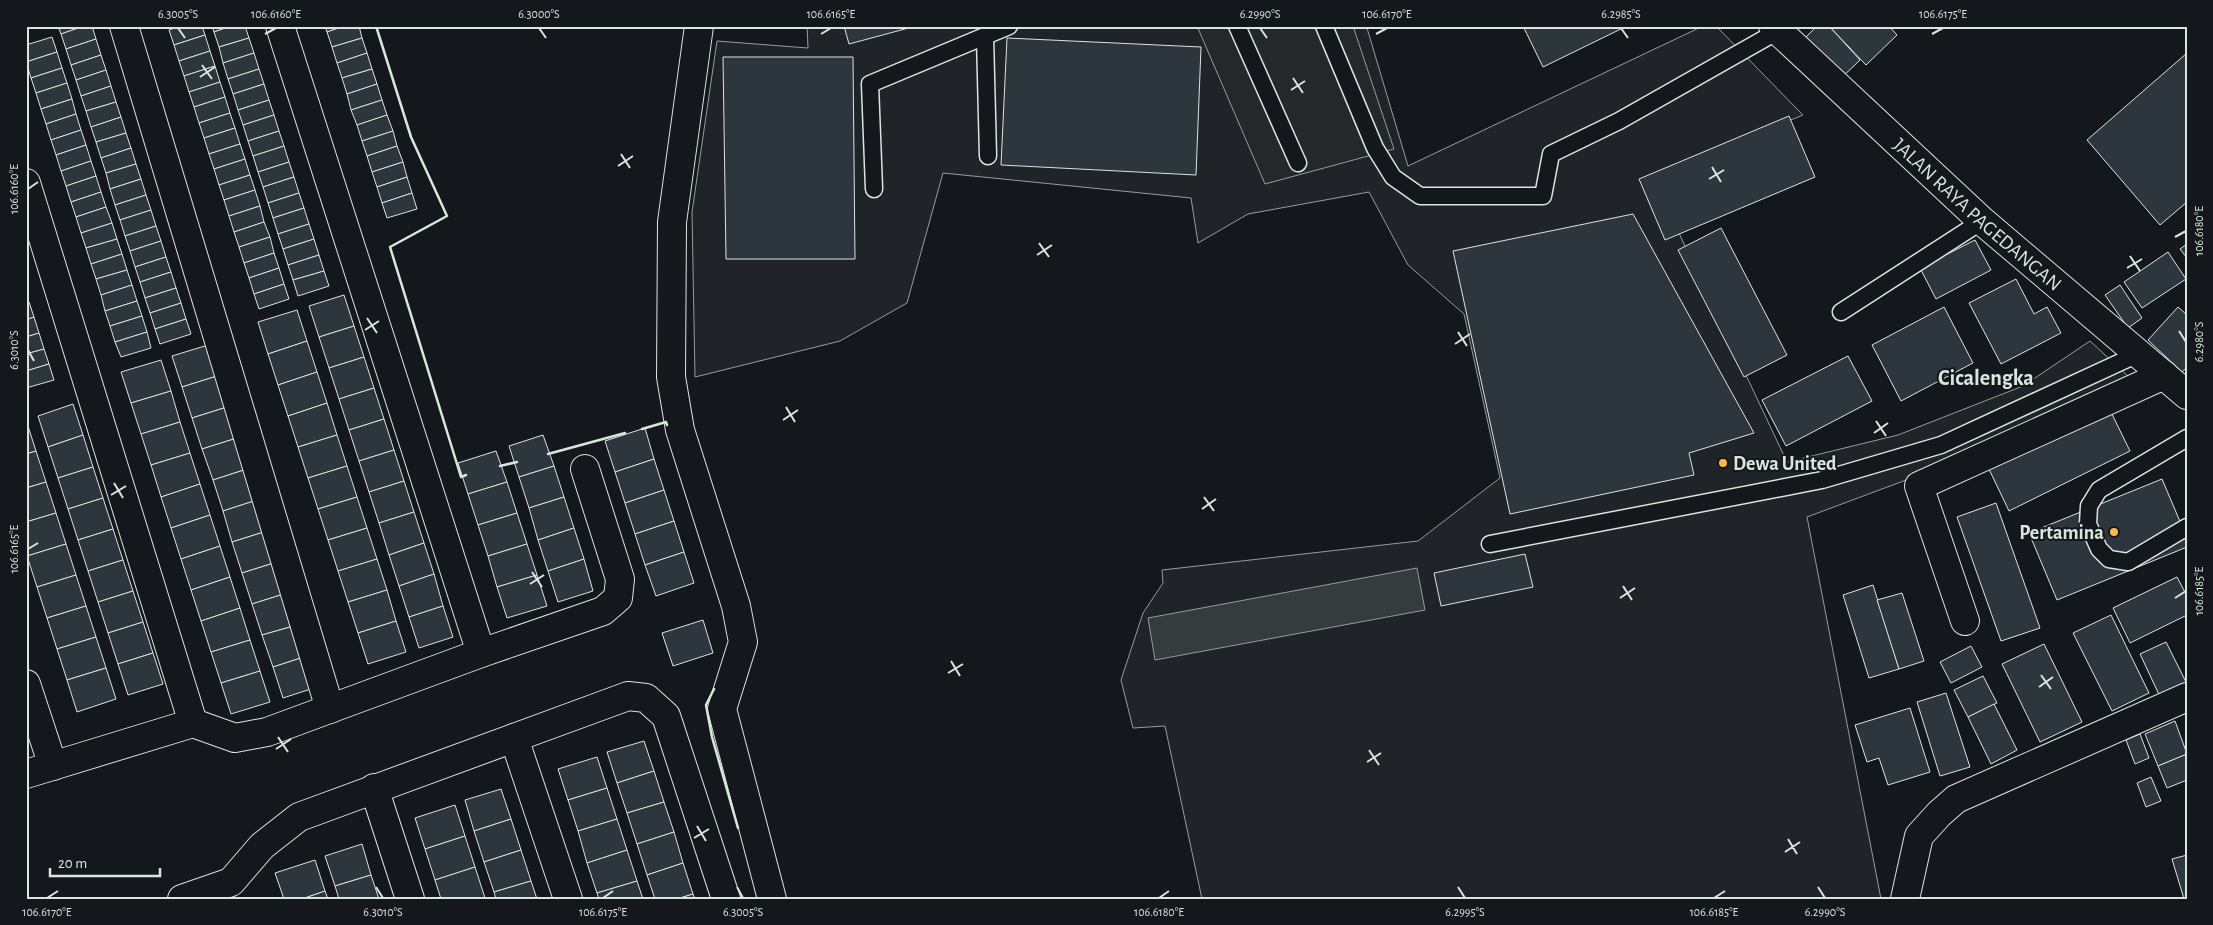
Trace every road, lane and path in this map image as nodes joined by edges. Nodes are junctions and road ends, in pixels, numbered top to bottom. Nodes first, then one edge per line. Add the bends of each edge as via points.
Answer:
1 (124, 26) edge
2 (280, 26) edge
3 (699, 26) edge
4 (1010, 26) edge
5 (1238, 26) edge
6 (1324, 26) edge
7 (1776, 29) edge
8 (985, 37) junction
9 (988, 156) dead end
10 (1298, 163) dead end
11 (26, 183) edge
12 (874, 189) dead end
13 (1982, 221) junction
14 (1841, 312) dead end
15 (2138, 354) junction
16 (2164, 376) junction
17 (2187, 395) edge
18 (2187, 438) edge
19 (585, 470) dead end
20 (2187, 527) edge
21 (1490, 544) dead end
22 (1965, 621) dead end
23 (481, 652) junction
24 (26, 684) edge
25 (2187, 697) edge
26 (330, 709) junction
27 (193, 723) junction
28 (514, 738) junction
29 (53, 766) junction
30 (26, 774) edge
31 (374, 788) junction
32 (234, 890) edge
33 (182, 899) edge
34 (410, 899) edge
35 (568, 899) edge
36 (726, 899) edge
37 (772, 899) edge
38 (1905, 899) edge

1 - 26 street
2 - 23 street
3 - 37 street via 672,222 670,376 680,430 736,606 743,642 722,709
4 - 8 lane
5 - 10 lane
6 - 7 lane via 1376,148 1394,177 1420,196 1543,196 1551,154 1619,120
7 - 13 street, JALAN RAYA PAGEDANGAN
8 - 9 lane
8 - 12 lane via 870,84
11 - 27 street
13 - 14 lane
13 - 15 street, JALAN RAYA PAGEDANGAN
15 - 16 street, JALAN RAYA PAGEDANGAN
15 - 21 lane via 1932,448 1822,480
16 - 17 street, JALAN RAYA PAGEDANGAN
16 - 22 street via 1919,486
18 - 20 lane via 2099,490 2089,506 2088,524 2099,549 2109,559 2128,562
19 - 23 street via 620,579 618,598 603,611
23 - 26 street
24 - 29 street
25 - 38 street via 1956,799 1919,836
26 - 27 street via 268,732 235,738
27 - 29 street
28 - 31 street
28 - 35 street
28 - 36 street via 628,696 646,698 666,716
29 - 30 street
31 - 32 street via 298,817 262,846
31 - 34 street
32 - 33 street

